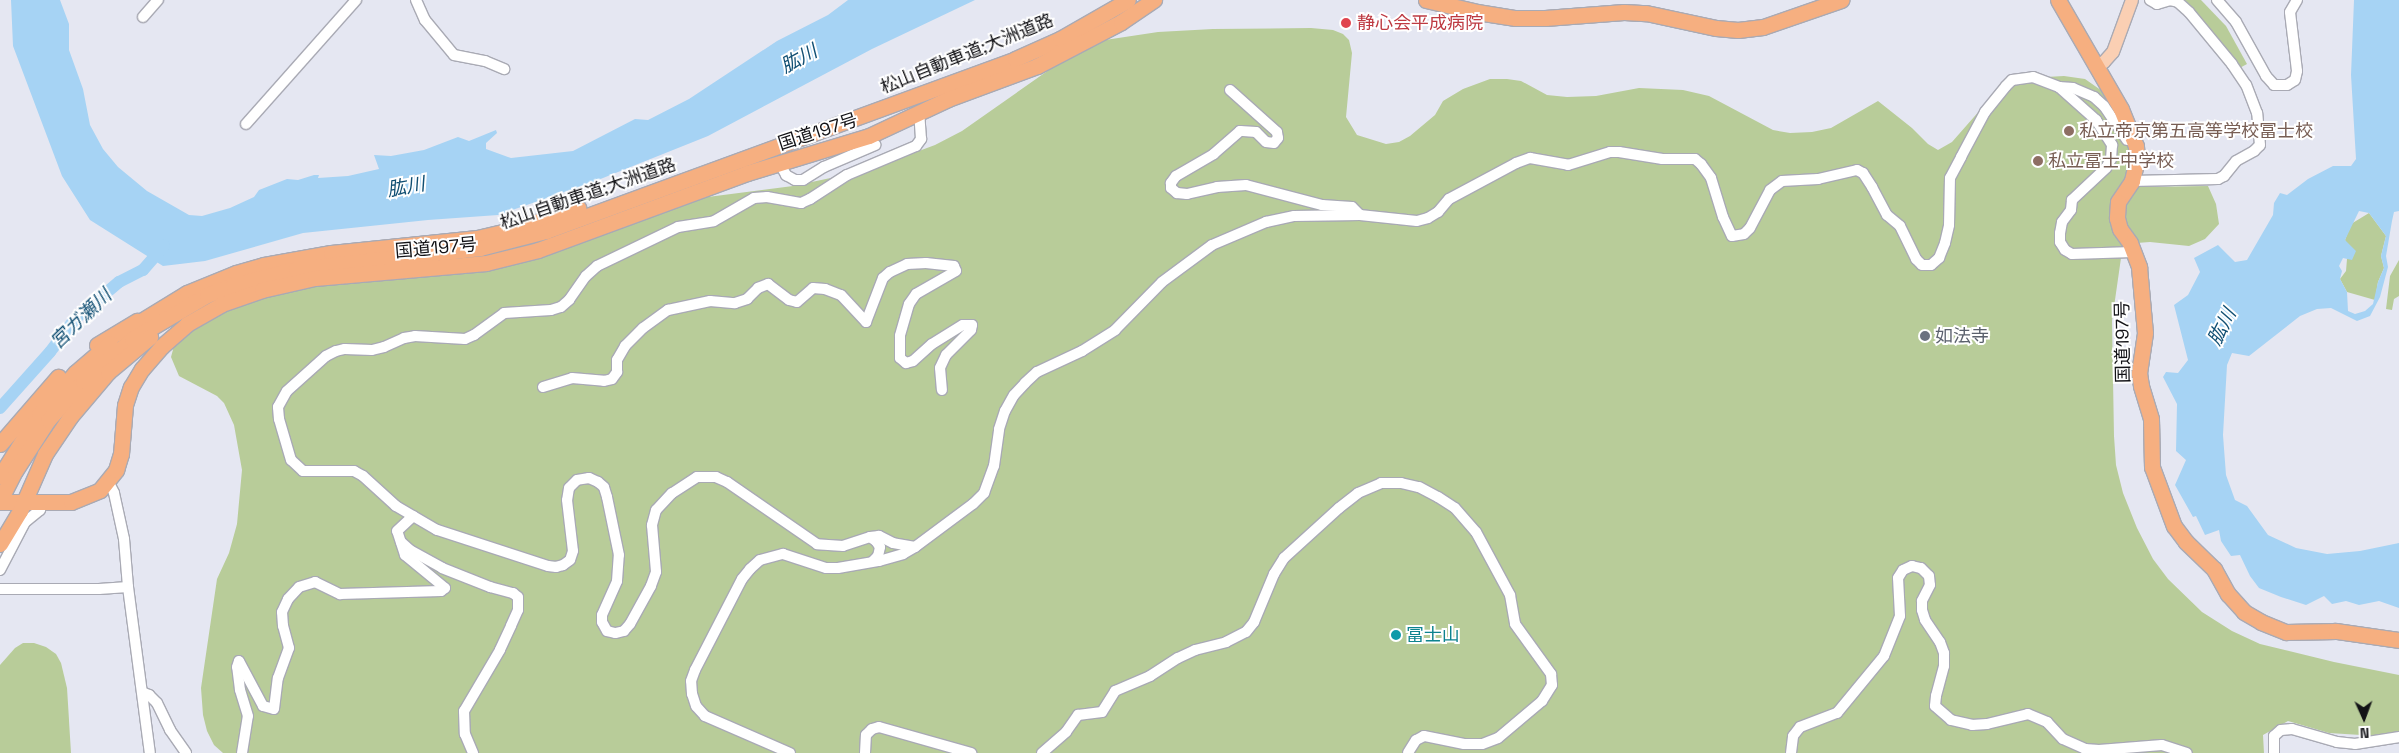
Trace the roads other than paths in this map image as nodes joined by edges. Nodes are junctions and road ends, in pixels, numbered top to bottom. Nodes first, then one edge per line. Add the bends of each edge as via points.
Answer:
1 (158, 0) edge
2 (356, 0) edge
3 (416, 0) edge
4 (1109, 0) edge
5 (1128, 0) edge
6 (1154, 0) edge
7 (1426, 0) edge
8 (1841, 0) edge
9 (2058, 0) edge
10 (2132, 0) edge
11 (2150, 0) edge
12 (2170, 0) edge
13 (2217, 0) edge
14 (2297, 0) edge
15 (143, 17) dead end
16 (2095, 66) junction
17 (504, 69) dead end
18 (2059, 87) junction
19 (1230, 90) dead end
20 (919, 112) junction
21 (246, 124) dead end
22 (875, 145) dead end
23 (2137, 159) junction
24 (780, 164) junction
25 (2132, 181) junction
26 (1360, 216) junction
27 (2133, 252) junction
28 (207, 296) junction
29 (158, 309) junction
30 (543, 388) dead end
31 (942, 390) dead end
32 (0, 444) edge
33 (0, 476) edge
34 (108, 481) junction
35 (1, 498) edge
36 (25, 502) junction
37 (42, 502) junction
38 (413, 516) junction
39 (870, 537) junction
40 (399, 540) junction
41 (0, 544) edge
42 (915, 547) junction
43 (873, 561) junction
44 (0, 570) edge
45 (128, 586) junction
46 (0, 589) edge
47 (2399, 640) edge
48 (142, 692) junction
49 (2399, 738) edge
50 (150, 753) edge
51 (186, 753) edge
52 (242, 753) edge
53 (473, 753) edge
54 (790, 753) edge
55 (865, 753) edge
56 (971, 753) edge
57 (1042, 753) edge
58 (1408, 753) edge
59 (1791, 753) edge
60 (2188, 753) edge
61 (2274, 753) edge

1 - 15 street
2 - 21 street
3 - 17 street via 425,20 454,56 485,61
4 - 29 highway, 松山自動車道;大洲道路 via 1012,49 543,221 477,238 331,253 264,265 216,281
5 - 28 highway, 松山自動車道;大洲道路 via 1060,39 1015,59 546,231 480,248 296,269 233,285
6 - 20 highway, 国道197号 via 1121,22 1037,66
7 - 8 highway via 1516,18 1624,12 1738,30 1762,27
9 - 16 highway, 国道197号
10 - 16 main road via 2113,52
11 - 12 street via 2157,4
12 - 25 street via 2187,10 2246,85 2257,113 2260,145 2236,161 2218,179
13 - 14 street via 2236,22 2274,85 2287,85 2294,80 2297,71 2290,12
16 - 23 highway, 国道197号 via 2130,130
18 - 23 street via 2073,88 2094,97 2104,106 2122,129
18 - 26 street via 2033,77 2012,80 1985,112 1950,178 1949,225 1945,243 1938,258 1930,265 1922,265 1916,259 1900,226 1887,214 1863,173 1857,170 1818,179 1782,181 1770,190 1750,228 1744,234 1732,236 1711,178 1702,164 1695,159 1662,159 1619,152 1568,165 1530,158 1449,199 1438,212 1417,221
18 - 27 street via 2096,120 2112,145 2111,159 2106,168 2072,200 2071,210 2062,222 2060,242 2072,254
19 - 26 street via 1277,132 1278,138 1274,143 1266,142 1256,132 1240,131 1214,154 1176,176 1171,188 1177,193 1187,194 1246,185 1322,204 1352,207
20 - 24 highway, 国道197号 via 869,136
20 - 38 street via 920,139 916,146 847,174 801,203 754,198 714,220 678,227 597,266 561,307 504,313 465,339 410,337 372,350 345,349 326,356 287,391 278,407 291,460 304,471 354,471
22 - 24 street via 824,167 803,180 786,175
23 - 25 highway, 国道197号
24 - 34 highway, 国道197号 via 578,236 494,261 315,278 262,290 222,304 187,324 162,346 138,375 125,405 121,454
25 - 27 highway, 国道197号 via 2118,202 2117,218
26 - 42 street via 1294,216 1266,222 1212,245 1162,282 1115,330 1082,351 1037,372 1014,395 1005,410 994,466 984,493
27 - 47 highway, 国道197号 via 2140,267 2145,333 2139,372 2151,419 2152,467 2174,526 2214,569 2228,594 2244,612 2261,622 2286,632 2336,631
28 - 35 highway, 松山自動車道;大洲道路 via 132,339 83,381 48,420
28 - 36 highway via 163,326 91,390 45,454
29 - 32 highway via 108,337 69,368 27,410
29 - 33 highway, 松山自動車道;大洲道路 via 102,349 75,373 39,414
30 - 31 street via 572,378 612,379 625,346 668,310 710,301 735,303 768,284 789,300 797,302 814,288 841,295 866,322 883,278 907,264 926,263 954,266 956,271 916,294 909,304 900,336 900,358 906,363 913,361 932,344 963,325 972,325 971,330 946,355 940,368
34 - 37 highway, 国道197号 via 85,498 71,502
34 - 45 street via 114,493 124,539
35 - 36 highway, 国道197号
36 - 37 highway, 国道197号
36 - 41 highway
37 - 44 street via 40,510 25,522
38 - 39 street via 452,536 556,568 570,560 573,551 567,500 569,488 577,480 589,478 598,482 604,487 607,497 619,555 617,581 602,615 607,631 615,633 624,631 630,624 656,572 652,525 656,510 672,493 697,477 716,477 727,482 817,544 843,546
38 - 40 street via 397,531
39 - 42 street via 879,536
39 - 43 street via 880,547
40 - 52 street via 405,555 445,588 440,591 340,594 315,582 299,587 282,612 289,648 278,678 274,709 263,706 239,661 237,666 248,716
40 - 53 street via 442,568 518,597 518,610 500,650 464,711 465,734
42 - 43 street via 903,554
43 - 54 street via 838,568 820,566 783,554 760,560 742,579 695,670 691,681 692,694 696,706 705,716
45 - 46 street via 99,590
45 - 48 street
48 - 50 street
48 - 51 street via 157,702 170,730
49 - 61 street via 2355,744 2292,729 2281,730 2274,736
55 - 56 street via 866,735 879,727
57 - 58 street via 1066,732 1078,715 1102,712 1115,690 1150,676 1195,650 1226,642 1246,632 1254,622 1284,558 1345,503 1381,483 1418,487 1455,508 1476,532 1510,594 1515,624 1551,674 1552,685 1542,701 1498,738 1482,744 1464,744 1424,736 1416,740
59 - 60 street via 1793,736 1800,727 1837,713 1884,656 1900,616 1898,578 1903,570 1912,566 1922,568 1929,576 1930,585 1922,610 1944,653 1935,706 1951,720 1972,725 1987,724 2028,714 2048,722 2063,739 2085,749 2162,745

